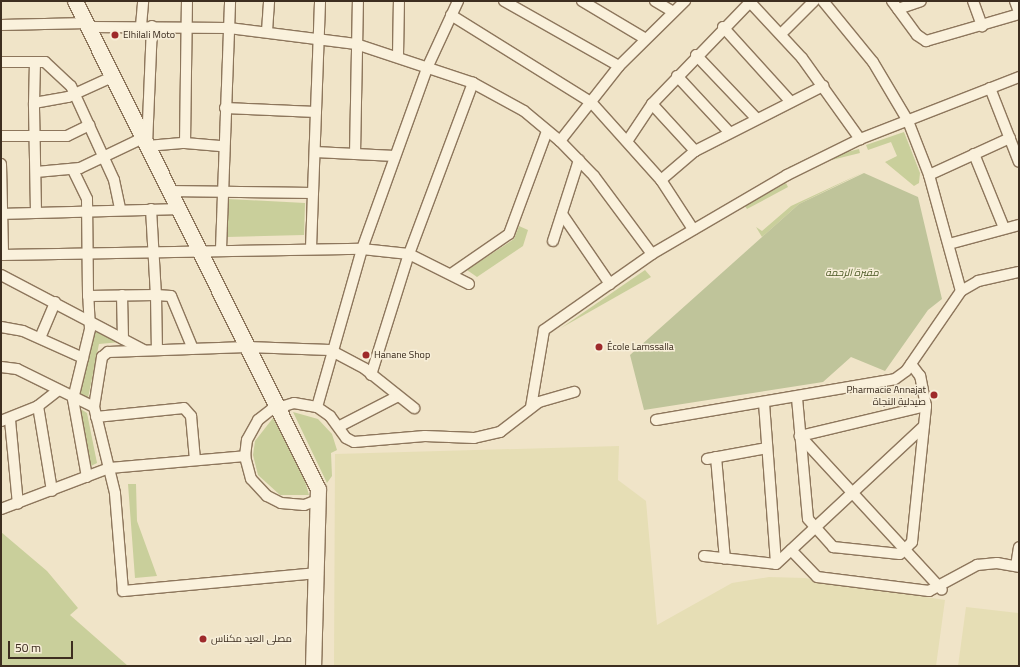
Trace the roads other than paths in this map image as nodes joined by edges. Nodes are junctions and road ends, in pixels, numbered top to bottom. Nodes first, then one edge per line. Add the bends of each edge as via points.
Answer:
1 (75, 1) edge
2 (143, 1) edge
3 (187, 1) edge
4 (230, 1) edge
5 (269, 1) edge
6 (320, 1) edge
7 (358, 1) edge
8 (399, 1) edge
9 (458, 1) edge
10 (504, 1) edge
11 (582, 1) edge
12 (655, 1) edge
13 (685, 1) edge
14 (749, 1) edge
15 (814, 1) edge
16 (823, 1) edge
17 (921, 1) edge
18 (973, 1) edge
19 (1015, 1) edge
20 (895, 5) edge
21 (673, 12) junction
22 (1019, 13) edge
23 (451, 15) junction
24 (1, 25) edge
25 (89, 25) junction
26 (141, 26) junction
27 (152, 26) junction
28 (188, 26) junction
29 (982, 26) junction
30 (723, 27) junction
31 (229, 28) junction
32 (267, 31) junction
33 (782, 33) junction
34 (319, 38) junction
35 (644, 38) junction
36 (356, 44) junction
37 (696, 55) junction
38 (398, 56) junction
39 (1, 62) edge
40 (35, 62) junction
41 (428, 66) junction
42 (619, 66) junction
43 (114, 76) junction
44 (677, 76) junction
45 (1019, 77) edge
46 (473, 83) junction
47 (823, 86) junction
48 (990, 88) junction
49 (75, 94) junction
50 (591, 102) junction
51 (791, 102) junction
52 (34, 103) junction
53 (652, 104) junction
54 (225, 108) junction
55 (316, 112) junction
56 (756, 118) junction
57 (908, 121) junction
58 (90, 125) junction
59 (547, 131) junction
60 (729, 132) junction
61 (1, 136) edge
62 (34, 137) junction
63 (1010, 138) junction
64 (860, 139) junction
65 (628, 140) junction
66 (560, 141) junction
67 (145, 142) junction
68 (185, 143) junction
69 (223, 146) junction
70 (695, 151) junction
71 (315, 152) junction
72 (355, 154) junction
73 (974, 154) junction
74 (395, 156) junction
75 (104, 157) junction
76 (579, 160) junction
77 (1019, 162) edge
78 (1, 164) edge
79 (73, 170) junction
80 (36, 172) junction
81 (929, 175) junction
82 (661, 180) junction
83 (222, 190) junction
84 (168, 191) junction
85 (313, 193) junction
86 (120, 208) junction
87 (151, 208) junction
88 (177, 209) junction
89 (36, 212) junction
90 (87, 212) junction
91 (2, 214) edge
92 (562, 214) junction
93 (1019, 225) edge
94 (693, 228) junction
95 (1004, 228) junction
96 (553, 241) dead end
97 (949, 244) junction
98 (311, 248) junction
99 (221, 249) junction
100 (362, 249) junction
101 (199, 250) junction
102 (156, 252) junction
103 (87, 254) junction
104 (409, 254) junction
105 (652, 254) junction
106 (2, 255) edge
107 (1019, 272) edge
108 (451, 274) junction
109 (1, 275) edge
110 (469, 284) dead end
111 (610, 284) junction
112 (962, 291) junction
113 (122, 295) junction
114 (156, 295) junction
115 (88, 296) junction
116 (55, 302) junction
117 (88, 319) junction
118 (1, 327) edge
119 (40, 338) junction
120 (123, 338) junction
121 (247, 347) junction
122 (193, 349) junction
123 (157, 350) junction
124 (330, 350) junction
125 (145, 351) junction
126 (83, 358) junction
127 (911, 364) junction
128 (1, 367) edge
129 (371, 375) junction
130 (57, 391) junction
131 (575, 392) dead end
132 (398, 396) junction
133 (796, 398) junction
134 (73, 399) junction
135 (764, 403) junction
136 (38, 406) junction
137 (278, 406) junction
138 (926, 406) junction
139 (317, 407) junction
140 (531, 407) junction
141 (414, 408) dead end
142 (95, 412) junction
143 (6, 420) edge
144 (656, 420) dead end
145 (340, 426) junction
146 (924, 426) junction
147 (800, 436) junction
148 (767, 448) junction
149 (245, 456) junction
150 (195, 460) junction
151 (108, 468) junction
152 (87, 477) junction
153 (52, 491) junction
154 (852, 493) junction
155 (320, 499) junction
156 (18, 504) junction
157 (1, 509) edge
158 (815, 528) junction
159 (1019, 547) edge
160 (791, 550) junction
161 (905, 550) junction
162 (704, 556) dead end
163 (725, 560) junction
164 (776, 564) junction
165 (1017, 566) edge
166 (318, 573) junction
167 (941, 589) junction
168 (313, 666) edge

1 - 25 street
2 - 26 street
3 - 28 street
4 - 31 street
5 - 32 street
6 - 34 street
7 - 36 street
8 - 38 street
9 - 23 street
10 - 42 street
11 - 35 street
12 - 21 street
13 - 21 street
14 - 30 street
14 - 33 street
15 - 33 street
16 - 57 street via 872,62
17 - 20 street
18 - 29 street
19 - 22 street
20 - 29 street via 917,35 926,41
21 - 35 street
22 - 29 street
23 - 41 street
23 - 50 street
24 - 25 street
25 - 26 street
25 - 43 street
26 - 27 street
27 - 28 street
27 - 67 street
28 - 31 street
28 - 68 street
30 - 37 street
30 - 51 street
31 - 32 street
31 - 54 street
32 - 34 street
33 - 47 street
34 - 36 street
34 - 55 street
35 - 42 street
36 - 38 street
36 - 72 street
37 - 44 street
37 - 56 street
38 - 41 street
39 - 40 street
40 - 49 street via 45,62 53,68
40 - 52 street
41 - 46 street
41 - 74 street
42 - 50 street
43 - 49 street
43 - 67 street
44 - 53 street
44 - 60 street
45 - 48 street
46 - 59 street via 509,102
46 - 104 street
47 - 51 street
47 - 64 street
48 - 57 street
48 - 63 street
49 - 52 street
49 - 58 street
50 - 65 street
50 - 66 street
51 - 56 street
52 - 62 street
53 - 65 street
53 - 70 street
54 - 55 street
54 - 69 street
55 - 71 street
56 - 60 street
57 - 64 street
57 - 81 street
58 - 62 street via 67,136
58 - 75 street
59 - 66 street
59 - 108 street via 509,234
60 - 70 street
61 - 62 street
62 - 80 street
63 - 73 street
63 - 77 street
64 - 94 street via 787,175
65 - 82 street
66 - 76 street
67 - 68 street
67 - 75 street
67 - 84 street
68 - 69 street
69 - 83 street
70 - 82 street
71 - 72 street
71 - 85 street
72 - 74 street
73 - 81 street
73 - 95 street
74 - 100 street
75 - 79 street
75 - 86 street
76 - 92 street
76 - 105 street via 620,208
78 - 91 street
79 - 80 street
79 - 90 street via 87,199
80 - 89 street
81 - 97 street
82 - 94 street
83 - 84 street
83 - 85 street
83 - 99 street
84 - 88 street
85 - 98 street
86 - 87 street
86 - 90 street
87 - 88 street
87 - 102 street
88 - 101 street
89 - 90 street
89 - 91 street
90 - 103 street
91 - 106 street
92 - 96 street
92 - 111 street
93 - 95 street
94 - 105 street
95 - 97 street
97 - 112 street
98 - 99 street
98 - 100 street
99 - 101 street
100 - 104 street
100 - 124 street
101 - 102 street
101 - 121 street
102 - 103 street
102 - 114 street
103 - 106 street
103 - 115 street
104 - 108 street
104 - 129 street
105 - 111 street
107 - 112 street via 978,282
108 - 110 street
109 - 116 street
111 - 140 street via 544,330
112 - 127 street
113 - 114 street
113 - 115 street
113 - 120 street
114 - 122 street via 171,296
114 - 123 street
115 - 117 street
116 - 117 street
116 - 119 street
117 - 120 street
117 - 126 street
118 - 119 street
119 - 126 street
120 - 125 street
121 - 122 street
121 - 124 street
121 - 137 street
122 - 123 street
123 - 125 street
124 - 129 street
124 - 139 street
125 - 142 street via 104,354
126 - 134 street
127 - 133 street via 891,380
127 - 138 street via 920,376
128 - 130 street via 17,369
129 - 132 street
130 - 134 street
130 - 136 street
131 - 140 street
132 - 141 street
132 - 145 street
133 - 135 street
133 - 147 street
134 - 142 street
134 - 152 street
135 - 144 street
135 - 148 street
136 - 143 street
136 - 153 street
137 - 139 street via 302,403
137 - 149 street via 254,426
137 - 155 street via 314,479
138 - 146 street
138 - 147 street
139 - 145 street
140 - 145 street via 500,432 474,438 425,436 354,442 346,438
142 - 150 street via 184,408 191,416
142 - 151 street
143 - 156 street
146 - 154 street
146 - 161 street via 912,542
147 - 154 street
147 - 158 street via 808,519
148 - 163 street via 712,458
148 - 164 street
149 - 150 street
149 - 155 street via 251,479 274,500 296,505
150 - 151 street
151 - 152 street
151 - 166 street via 115,493 123,591
152 - 153 street
153 - 156 street
154 - 158 street
154 - 161 street
155 - 166 street
156 - 157 street
158 - 160 street
158 - 161 street via 833,547 900,554
159 - 165 street
160 - 164 street
160 - 167 street via 817,577 929,591
161 - 167 street
162 - 163 street
163 - 164 street
165 - 167 street via 997,562 977,565
166 - 168 street

